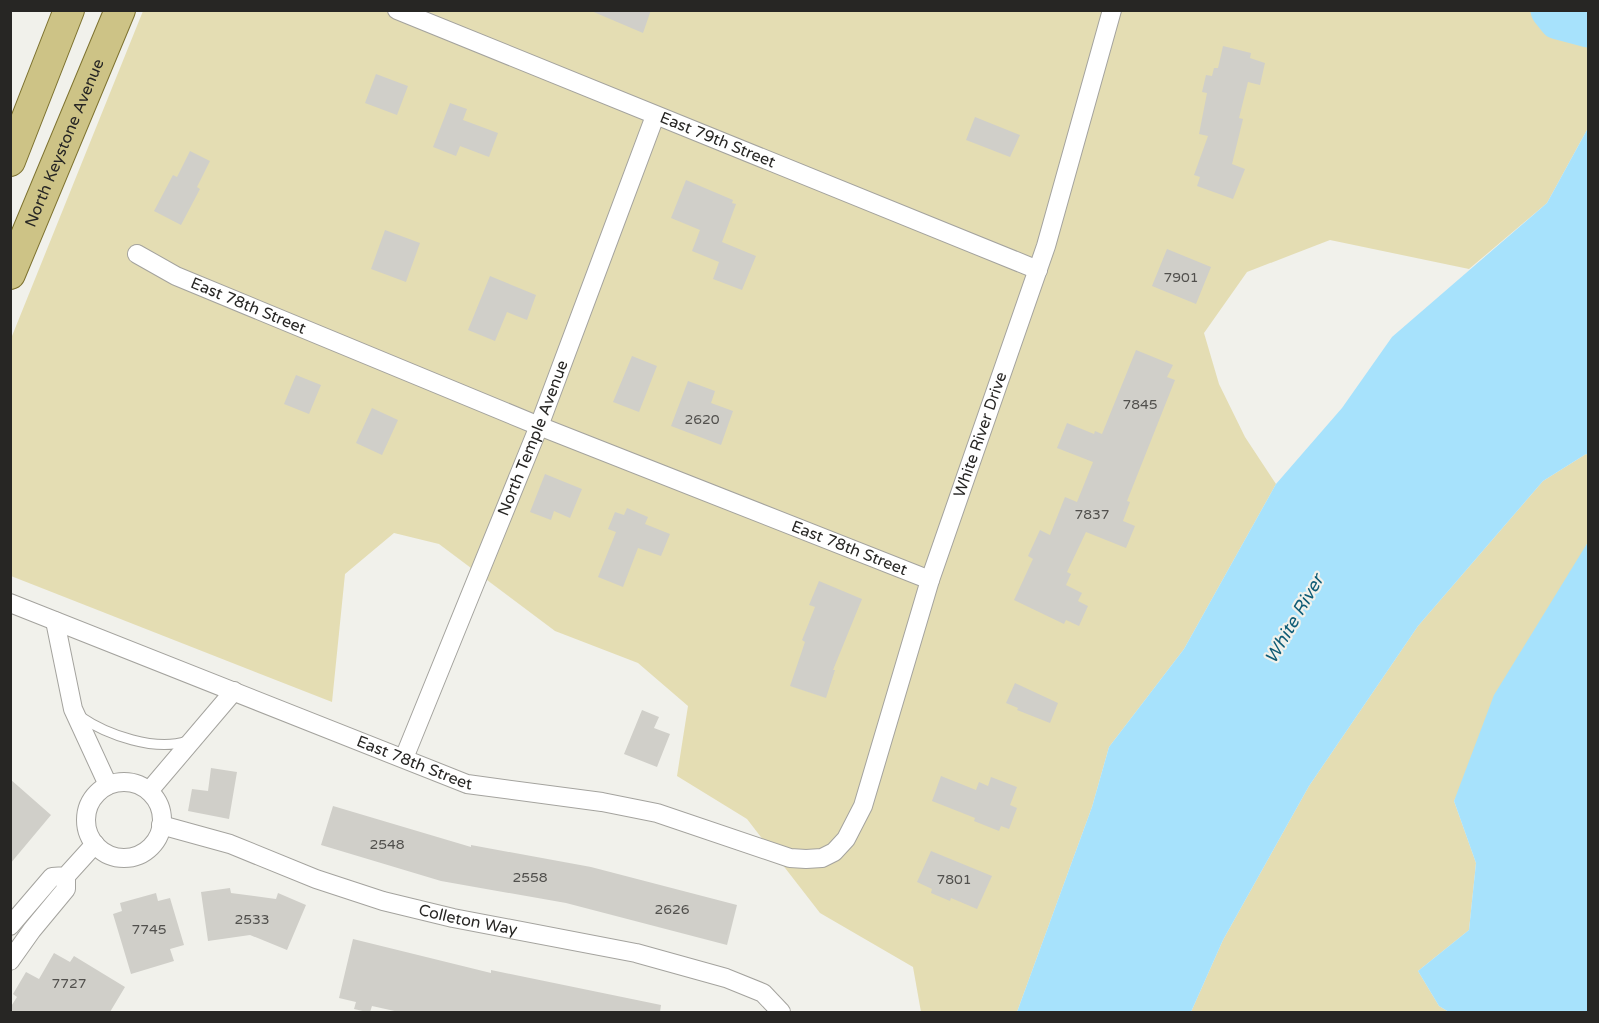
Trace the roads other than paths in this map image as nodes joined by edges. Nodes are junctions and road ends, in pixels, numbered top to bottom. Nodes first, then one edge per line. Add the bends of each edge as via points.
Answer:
1 (69, 10) edge
2 (120, 10) edge
3 (397, 10) edge
4 (1112, 10) edge
5 (654, 116) junction
6 (10, 161) edge
7 (137, 254) dead end
8 (1038, 270) junction
9 (10, 274) edge
10 (539, 426) junction
11 (930, 580) junction
12 (10, 603) edge
13 (56, 621) junction
14 (234, 691) junction
15 (74, 712) junction
16 (194, 739) junction
17 (404, 758) junction
18 (108, 785) junction
19 (149, 791) junction
20 (161, 825) junction
21 (95, 844) junction
22 (834, 852) joint
23 (66, 876) junction
24 (11, 925) edge
25 (27, 937) junction
26 (10, 961) edge
27 (778, 1009) edge

1 - 6 main road
2 - 9 main road, North Keystone Avenue
3 - 5 street, East 79th Street
4 - 8 street, White River Drive
5 - 8 street, East 79th Street
5 - 10 street, North Temple Avenue
7 - 10 street, East 78th Street via 176,276
8 - 11 street, White River Drive
10 - 11 street, East 78th Street
10 - 17 street, North Temple Avenue
11 - 22 street, White River Drive via 863,806 846,839
12 - 13 street, East 78th Street
13 - 14 street, East 78th Street
13 - 15 street
14 - 16 street
14 - 17 street, East 78th Street
15 - 16 lane via 105,732 135,740 181,744
15 - 18 street
16 - 19 street
17 - 22 street, East 78th Street via 481,787 657,813 790,858 822,858
18 - 19 street via 133,783
18 - 21 street via 88,808 86,824
19 - 20 street via 160,809
20 - 21 street via 147,850 131,857 113,856
20 - 27 street, Colleton Way via 230,844 316,879 393,903 636,953 726,978 763,993
21 - 23 street
23 - 24 street via 52,877
23 - 25 street via 66,890
24 - 25 lane
25 - 26 street

